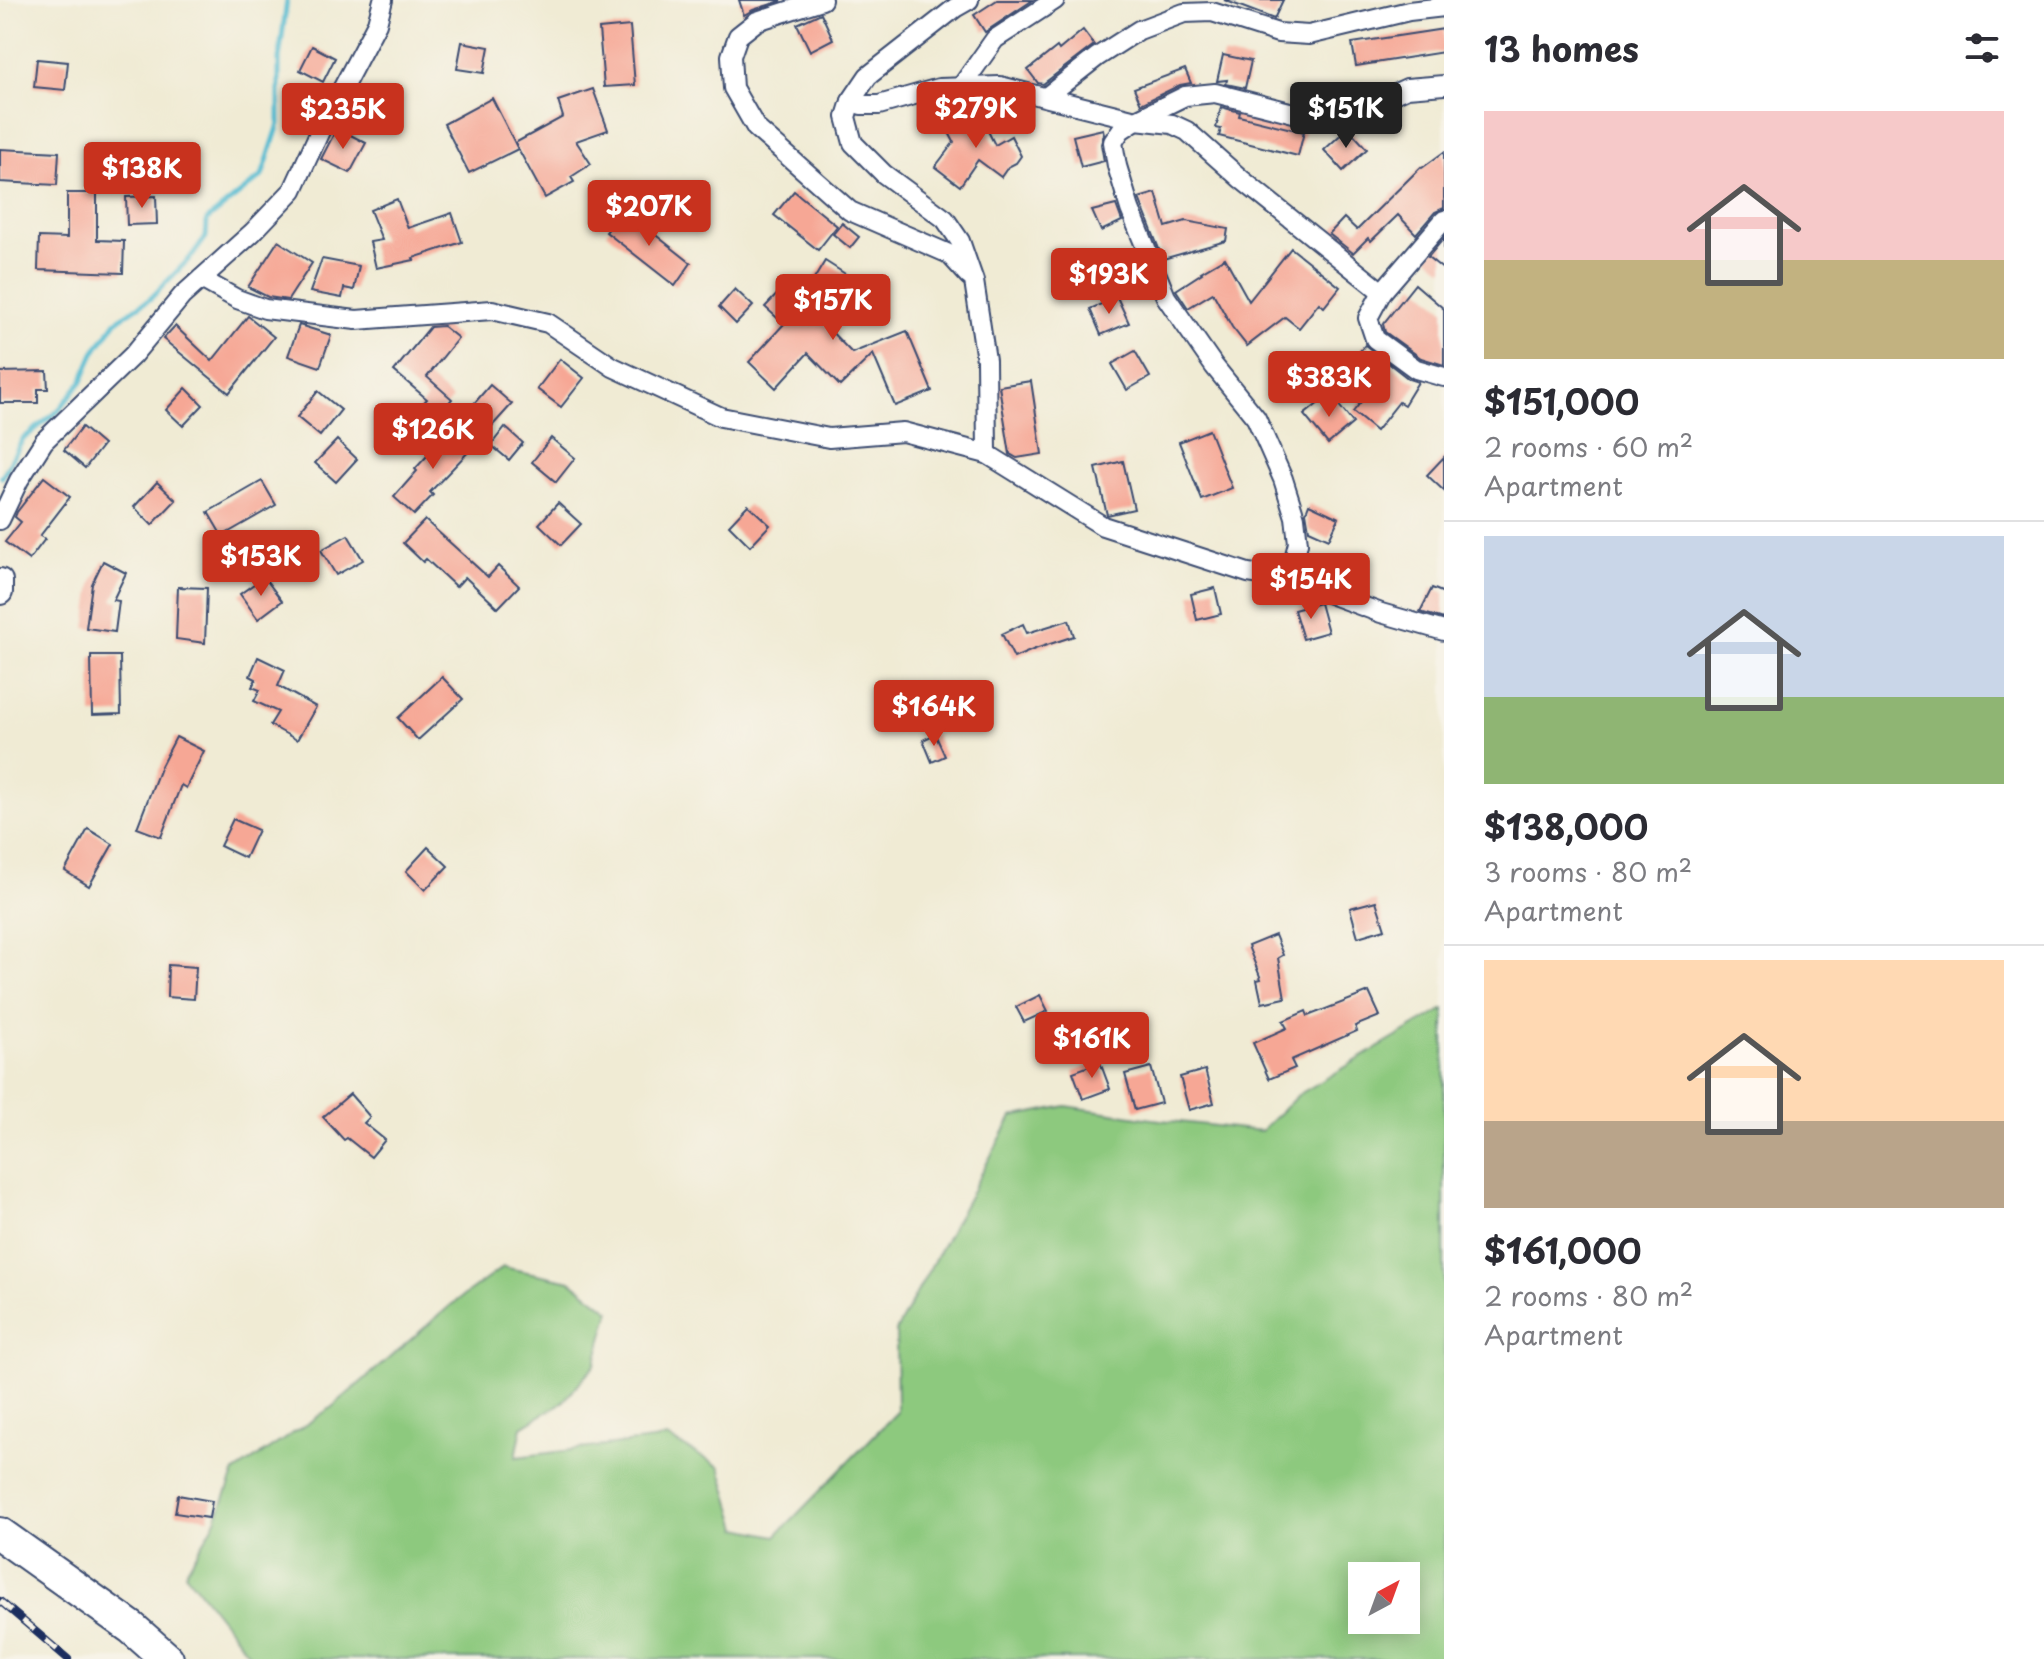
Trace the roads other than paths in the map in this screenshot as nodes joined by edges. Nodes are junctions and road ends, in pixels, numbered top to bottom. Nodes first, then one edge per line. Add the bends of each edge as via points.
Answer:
1 (383, 0) edge
2 (822, 0) edge
3 (969, 0) edge
4 (1055, 0) edge
5 (1444, 7) edge
6 (1444, 85) edge
7 (961, 87) junction
8 (1046, 97) junction
9 (851, 101) junction
10 (1136, 120) junction
11 (1444, 220) edge
12 (201, 279) junction
13 (974, 281) junction
14 (1382, 292) junction
15 (1444, 377) edge
16 (987, 454) junction
17 (0, 520) edge
18 (1289, 579) junction
19 (0, 581) edge
20 (0, 592) edge
21 (1444, 631) edge
22 (0, 1534) edge
23 (167, 1659) edge

1 - 12 street via 377,23 293,190
2 - 13 street via 757,21 738,36 731,56 733,88 756,128 850,211 949,254
3 - 9 street via 868,76
4 - 7 street via 995,39
5 - 8 street via 1309,35 1278,33 1212,12 1184,13 1139,30
6 - 10 street via 1407,88 1317,119 1215,93 1185,96
7 - 8 street via 1000,86
7 - 9 street via 879,105
8 - 10 street
9 - 13 street via 846,117 853,143 884,174 945,219 960,241
10 - 14 street via 1187,131
10 - 18 street via 1113,142 1130,209 1166,297 1256,418 1283,479 1298,543
11 - 14 street
12 - 16 street via 265,309 356,320 492,310 548,323 613,367 721,417 829,438 903,432
12 - 17 street via 133,355 44,441
13 - 16 street via 986,360
14 - 15 street via 1368,318 1375,339 1416,369
16 - 18 street via 1103,526 1248,573
18 - 21 street
19 - 20 street
22 - 23 highway

